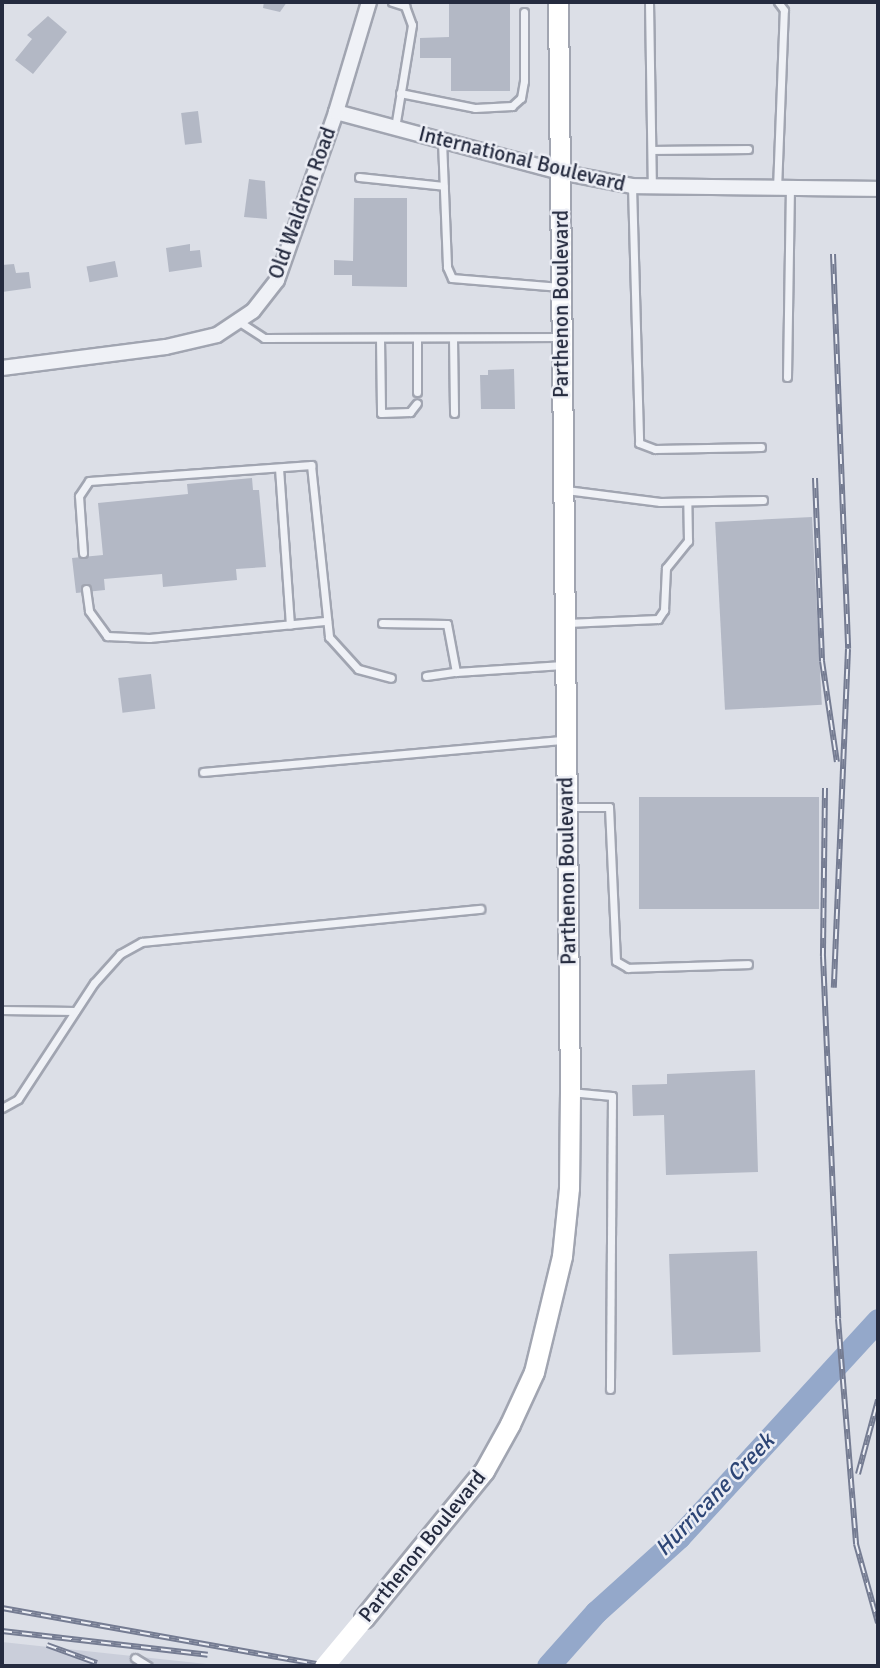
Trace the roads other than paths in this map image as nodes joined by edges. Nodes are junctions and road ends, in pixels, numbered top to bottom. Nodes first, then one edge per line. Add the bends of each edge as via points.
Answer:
1 (369, 2) edge
2 (392, 2) edge
3 (558, 2) edge
4 (649, 2) edge
5 (778, 2) edge
6 (524, 12) dead end
7 (401, 93) junction
8 (336, 112) junction
9 (395, 128) junction
10 (442, 141) junction
11 (748, 149) dead end
12 (652, 150) junction
13 (560, 172) junction
14 (359, 177) dead end
15 (444, 186) junction
16 (632, 186) junction
17 (652, 187) junction
18 (783, 189) junction
19 (878, 189) edge
20 (561, 287) junction
21 (238, 320) junction
22 (561, 337) junction
23 (380, 338) junction
24 (417, 338) junction
25 (453, 338) junction
26 (2, 368) edge
27 (787, 377) dead end
28 (417, 392) dead end
29 (417, 403) dead end
30 (454, 414) dead end
31 (761, 447) dead end
32 (279, 468) junction
33 (562, 489) junction
34 (763, 500) dead end
35 (687, 502) junction
36 (83, 553) dead end
37 (86, 589) dead end
38 (327, 621) junction
39 (382, 623) dead end
40 (563, 623) junction
41 (290, 625) junction
42 (563, 665) junction
43 (456, 672) junction
44 (426, 676) dead end
45 (391, 678) dead end
46 (565, 740) junction
47 (203, 772) dead end
48 (566, 807) junction
49 (480, 909) dead end
50 (748, 964) dead end
51 (2, 1010) edge
52 (75, 1011) junction
53 (570, 1092) junction
54 (2, 1108) edge
55 (610, 1388) dead end
56 (135, 1658) dead end
57 (148, 1666) edge
58 (324, 1666) edge

1 - 8 street, Old Waldron Road
2 - 7 lane via 405,6 412,25
3 - 13 main road, Parthenon Boulevard
4 - 12 lane
5 - 18 lane via 784,10
6 - 7 lane via 524,81 521,98 512,106 475,108
7 - 9 lane
8 - 9 street, International Boulevard
8 - 21 street, Old Waldron Road via 277,280 253,311
9 - 10 street, International Boulevard
10 - 13 street, International Boulevard
10 - 15 lane
11 - 12 lane
12 - 17 lane
13 - 16 street, International Boulevard
13 - 20 main road, Parthenon Boulevard
14 - 15 lane
15 - 20 lane via 447,267 452,278
16 - 17 street, International Boulevard
16 - 31 lane via 639,443 655,449
17 - 18 street, International Boulevard
18 - 19 street, International Boulevard
18 - 27 lane
20 - 22 main road, Parthenon Boulevard
21 - 23 lane via 264,338
21 - 26 street, Old Waldron Road via 217,335 166,347
22 - 25 lane
22 - 33 main road, Parthenon Boulevard
23 - 24 lane
23 - 29 lane via 381,414 410,412
24 - 25 lane
24 - 28 lane
25 - 30 lane
32 - 36 lane via 89,481 79,496
32 - 38 lane via 311,465
32 - 41 lane
33 - 35 lane
33 - 40 main road, Parthenon Boulevard
34 - 35 lane
35 - 40 lane via 688,541 666,568 664,610 658,620
37 - 41 lane via 89,611 107,636 149,638
38 - 41 lane
38 - 45 lane via 336,649 358,669
39 - 43 lane via 447,624
40 - 42 main road, Parthenon Boulevard
42 - 43 lane
42 - 46 main road, Parthenon Boulevard
43 - 44 lane
46 - 47 lane
46 - 48 main road, Parthenon Boulevard
48 - 50 lane via 609,807 616,961 628,968
48 - 53 main road, Parthenon Boulevard
49 - 52 lane via 142,942 120,954
51 - 52 lane
52 - 54 lane via 18,1099
53 - 55 lane via 612,1096
53 - 58 main road, Parthenon Boulevard, bridge via 569,1188 562,1256 534,1372 484,1471
56 - 57 lane

